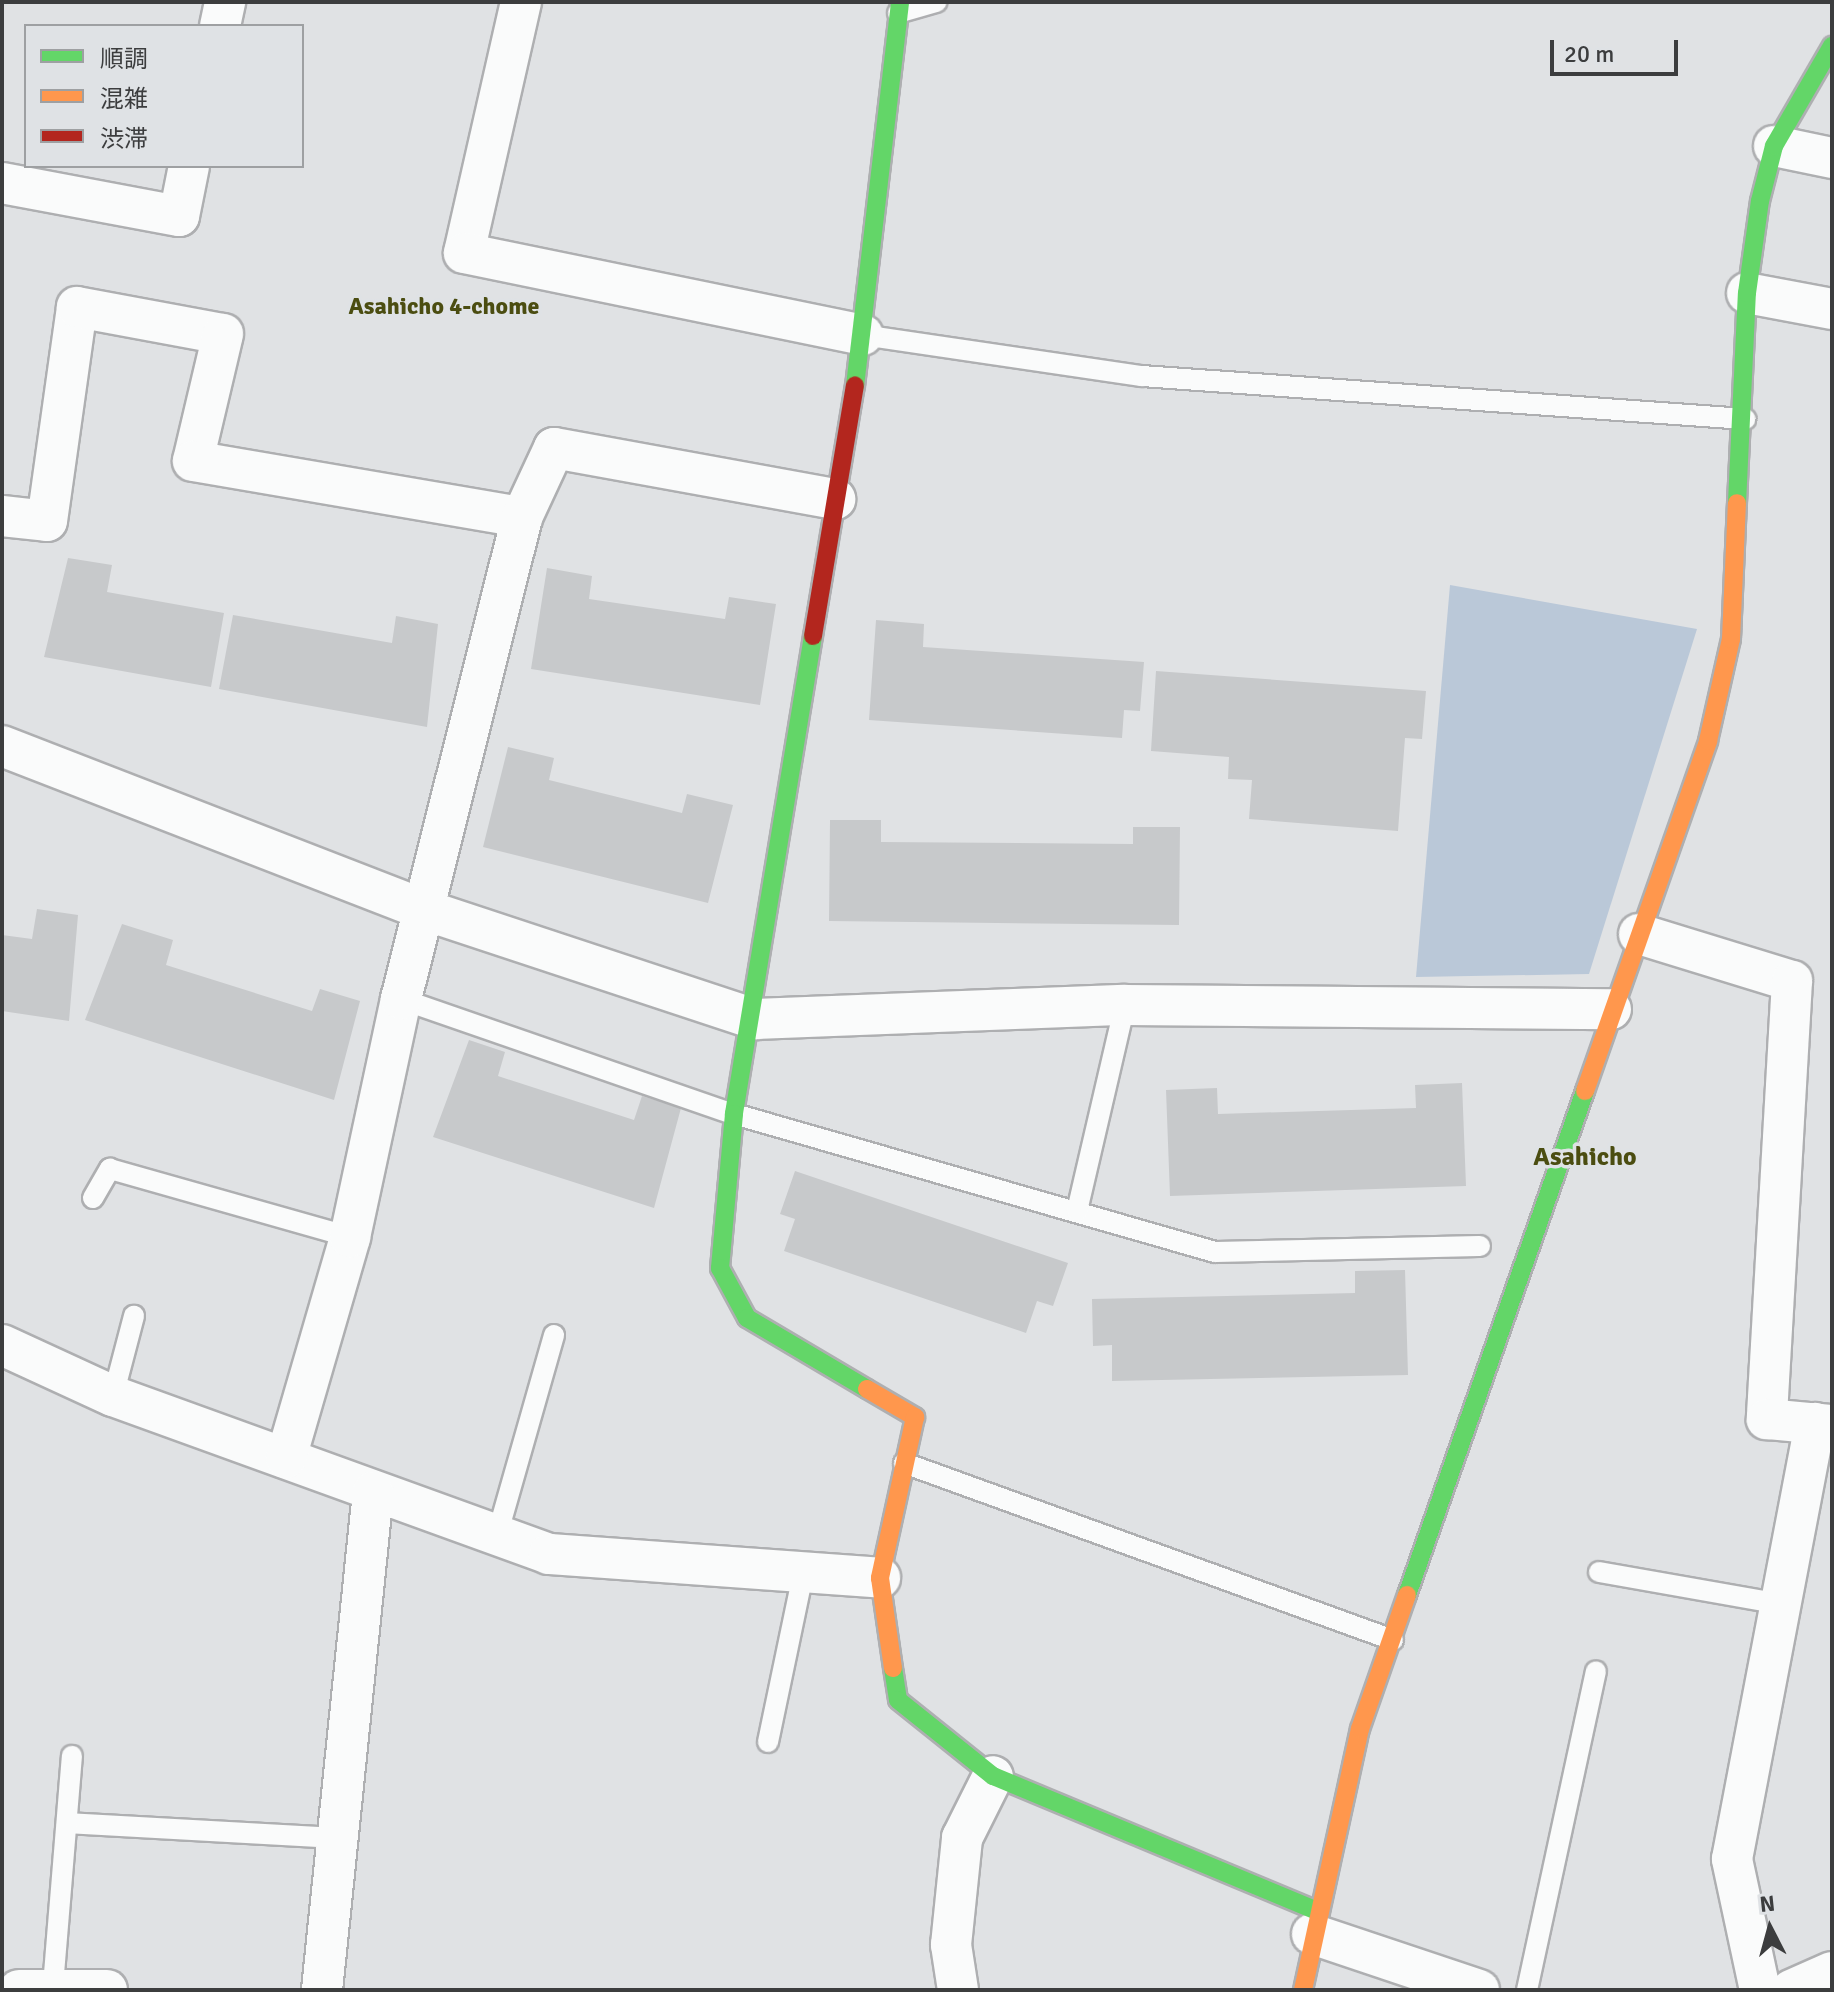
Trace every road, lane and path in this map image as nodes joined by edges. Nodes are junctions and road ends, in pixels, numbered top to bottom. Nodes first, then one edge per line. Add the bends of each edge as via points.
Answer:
1 (225, 2) edge
2 (521, 2) edge
3 (936, 2) edge
4 (899, 7) edge
5 (220, 24) edge
6 (1832, 46) edge
7 (1774, 146) junction
8 (1832, 158) edge
9 (189, 168) edge
10 (2, 183) edge
11 (1747, 293) junction
12 (1832, 309) edge
13 (863, 335) junction
14 (1745, 419) junction
15 (835, 499) junction
16 (2, 516) edge
17 (522, 517) junction
18 (2, 746) edge
19 (425, 910) junction
20 (1639, 934) junction
21 (401, 999) junction
22 (1125, 1005) junction
23 (1611, 1009) junction
24 (755, 1019) junction
25 (734, 1114) junction
26 (93, 1198) dead end
27 (1077, 1211) junction
28 (350, 1237) junction
29 (1480, 1246) dead end
30 (134, 1316) dead end
31 (554, 1335) dead end
32 (2, 1345) edge
33 (113, 1396) junction
34 (1823, 1424) edge
35 (286, 1458) junction
36 (904, 1463) junction
37 (373, 1492) junction
38 (496, 1539) junction
39 (1599, 1572) dead end
40 (803, 1575) junction
41 (880, 1578) junction
42 (1780, 1604) junction
43 (1394, 1641) junction
44 (1596, 1671) dead end
45 (768, 1742) dead end
46 (72, 1756) dead end
47 (993, 1776) junction
48 (67, 1823) junction
49 (336, 1838) junction
50 (1314, 1922) junction
51 (1832, 1972) edge
52 (36, 1988) edge
53 (107, 1990) edge
54 (322, 1990) edge
55 (958, 1990) edge
56 (1303, 1990) edge
57 (1479, 1990) edge
58 (1527, 1990) edge
59 (1760, 1990) edge
60 (1791, 1990) edge

1 - 5 street
2 - 13 street via 464,253
3 - 4 lane
4 - 13 street
6 - 7 street
7 - 8 street
7 - 11 street
9 - 10 street via 179,216
11 - 12 street
11 - 14 street
13 - 14 lane via 1142,376
13 - 15 street
14 - 20 street via 1731,639 1708,741
15 - 17 street via 554,448
15 - 24 street
16 - 17 street via 47,521 77,307 223,334 193,461
17 - 19 street
18 - 19 street
19 - 21 street
19 - 24 street
20 - 23 street
20 - 34 street via 1792,981 1767,1419
21 - 25 lane
21 - 28 street
22 - 23 street
22 - 24 street
22 - 27 lane
23 - 43 street
24 - 25 street
25 - 27 lane
25 - 36 street via 720,1268 747,1318 915,1417
26 - 28 lane via 110,1169
27 - 29 lane via 1215,1252
28 - 35 street
30 - 33 lane
31 - 38 lane
32 - 33 street
33 - 35 street
34 - 42 street
35 - 37 street
36 - 41 street
36 - 43 lane
37 - 38 street
37 - 49 street
38 - 40 street via 628,1565
39 - 42 lane
40 - 41 street
40 - 45 lane
41 - 47 street via 898,1700
42 - 59 street via 1732,1859
43 - 50 street via 1360,1729
44 - 58 lane
46 - 48 lane
47 - 50 street
47 - 55 street via 962,1838 951,1945
48 - 49 lane
48 - 52 lane
49 - 54 street
50 - 56 street
50 - 57 street
51 - 60 street
52 - 53 street

